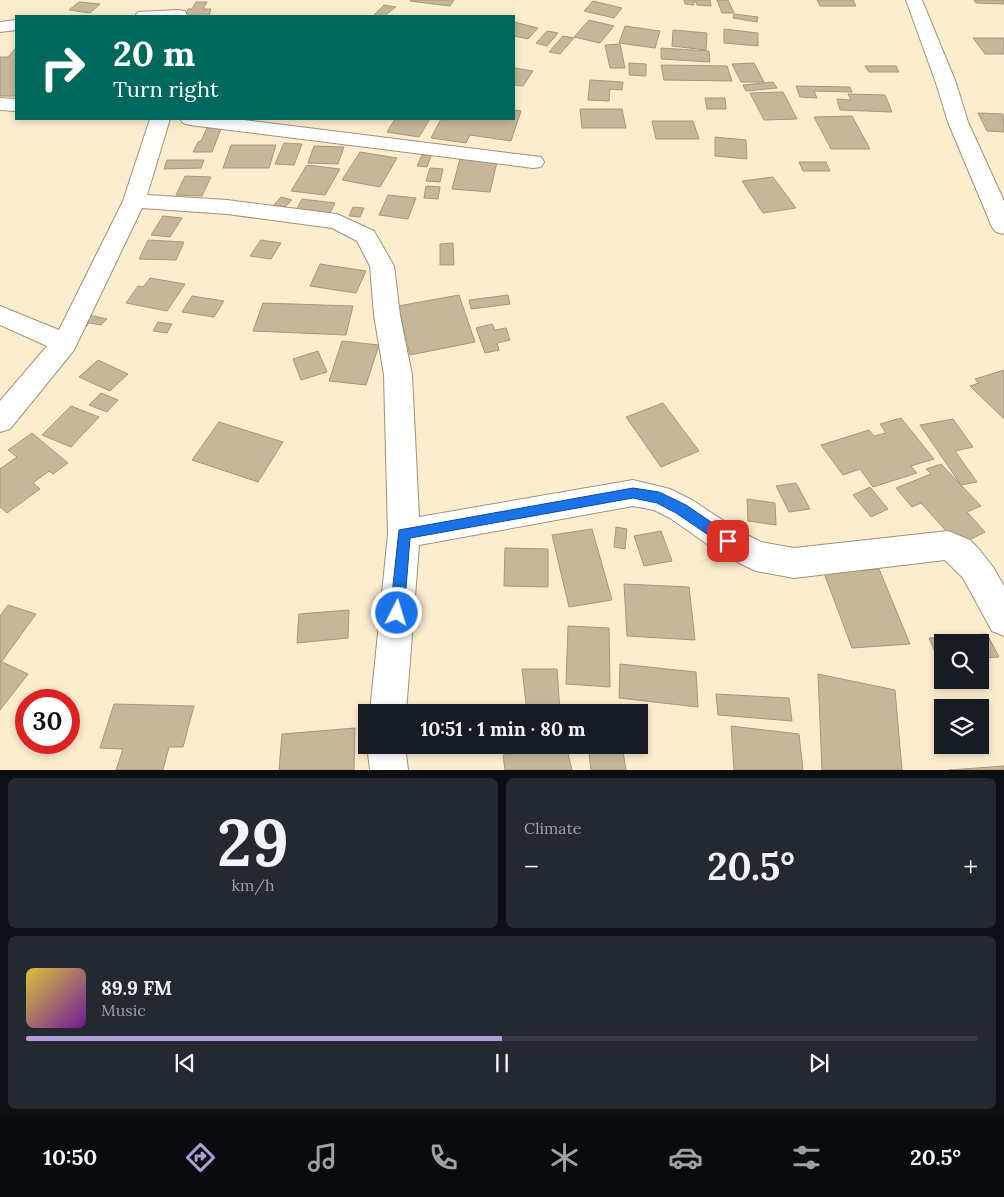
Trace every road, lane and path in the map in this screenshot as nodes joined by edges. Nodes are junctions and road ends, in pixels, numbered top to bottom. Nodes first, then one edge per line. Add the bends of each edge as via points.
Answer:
1 (914, 0) edge
2 (178, 10) edge
3 (150, 15) edge
4 (15, 25) edge
5 (0, 27) edge
6 (0, 104) edge
7 (15, 105) edge
8 (160, 120) edge
9 (198, 120) edge
10 (359, 120) edge
11 (343, 138) junction
12 (533, 162) dead end
13 (134, 201) junction
14 (1004, 227) edge
15 (0, 314) edge
16 (65, 342) junction
17 (0, 421) edge
18 (404, 534) junction
19 (1004, 620) edge
20 (389, 704) edge
21 (387, 754) edge
22 (389, 770) edge

1 - 14 street via 958,122
2 - 3 street
4 - 5 street
6 - 7 street
8 - 13 street
9 - 11 street
10 - 11 street via 360,124
11 - 12 street
13 - 16 street
13 - 18 street via 227,207 337,220 366,236 382,266 398,375
15 - 16 street
16 - 17 street
18 - 19 street via 633,493 659,498 681,509 756,556 794,564 948,545 964,554 976,570
18 - 20 street
21 - 22 street

